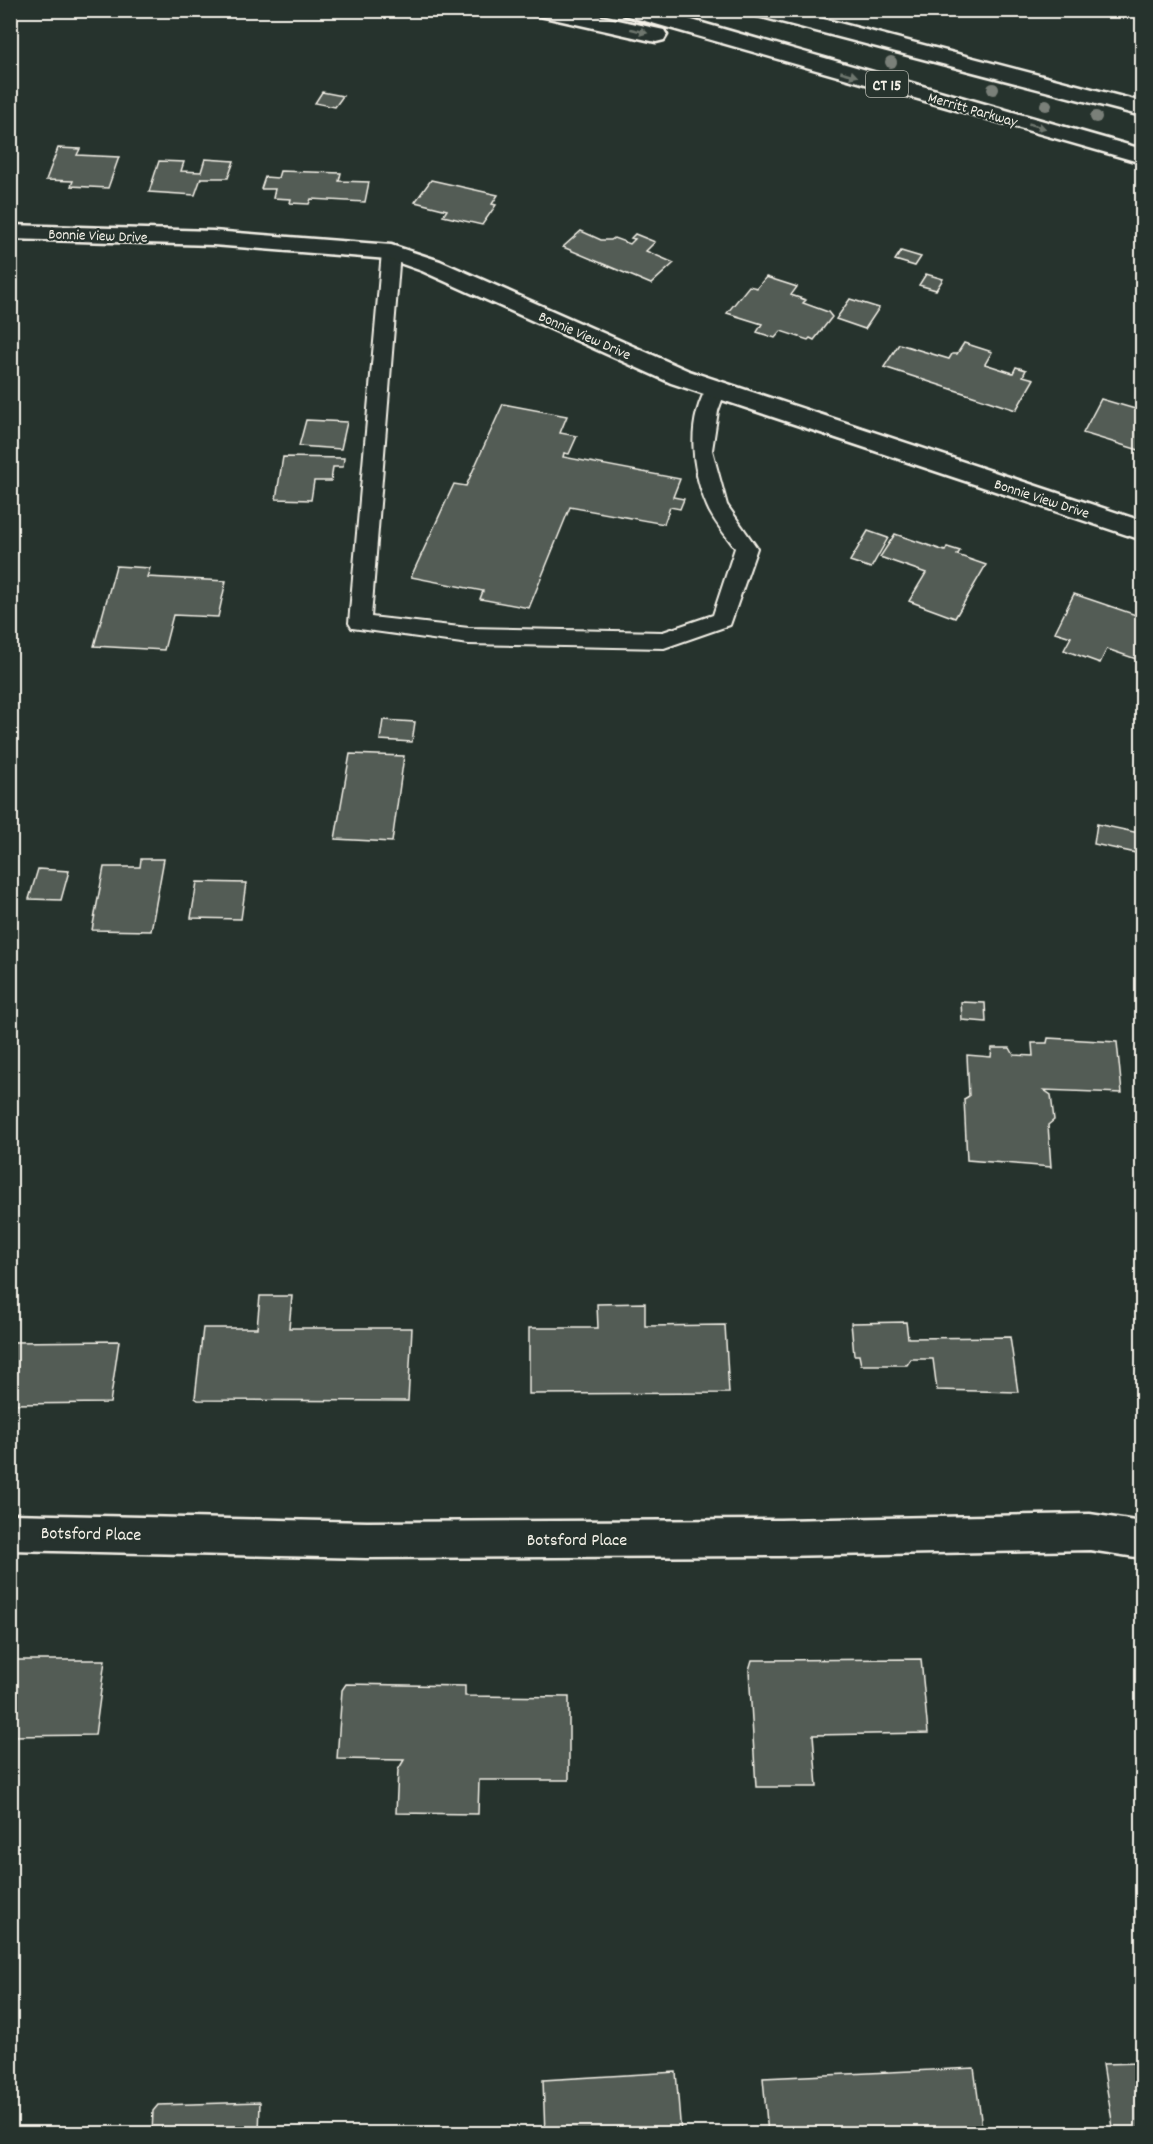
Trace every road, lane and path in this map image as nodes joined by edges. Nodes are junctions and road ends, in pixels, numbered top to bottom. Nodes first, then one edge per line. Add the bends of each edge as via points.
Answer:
1 (540, 10) edge
2 (632, 10) edge
3 (762, 10) edge
4 (821, 10) edge
5 (808, 62) junction
6 (980, 66) junction
7 (1143, 109) edge
8 (1143, 156) edge
9 (10, 232) edge
10 (392, 252) junction
11 (716, 389) junction
12 (1143, 531) edge
13 (10, 1532) edge
14 (1143, 1540) edge

1 -> 5 main road via 687,43
2 - 5 main road, Merritt Parkway / CT 15
3 - 6 main road, CT 15
4 - 6 main road via 940,44
5 -> 8 main road, Merritt Parkway / CT 15
6 - 7 main road, CT 15
9 - 10 main road, Bonnie View Drive via 213,238
10 - 11 main road, Bonnie View Drive
10 - 11 lane via 360,623 469,636 664,640 722,620 746,548 717,506 702,450
11 - 12 main road, Bonnie View Drive
13 - 14 main road, Botsford Place via 367,1540 1090,1532

